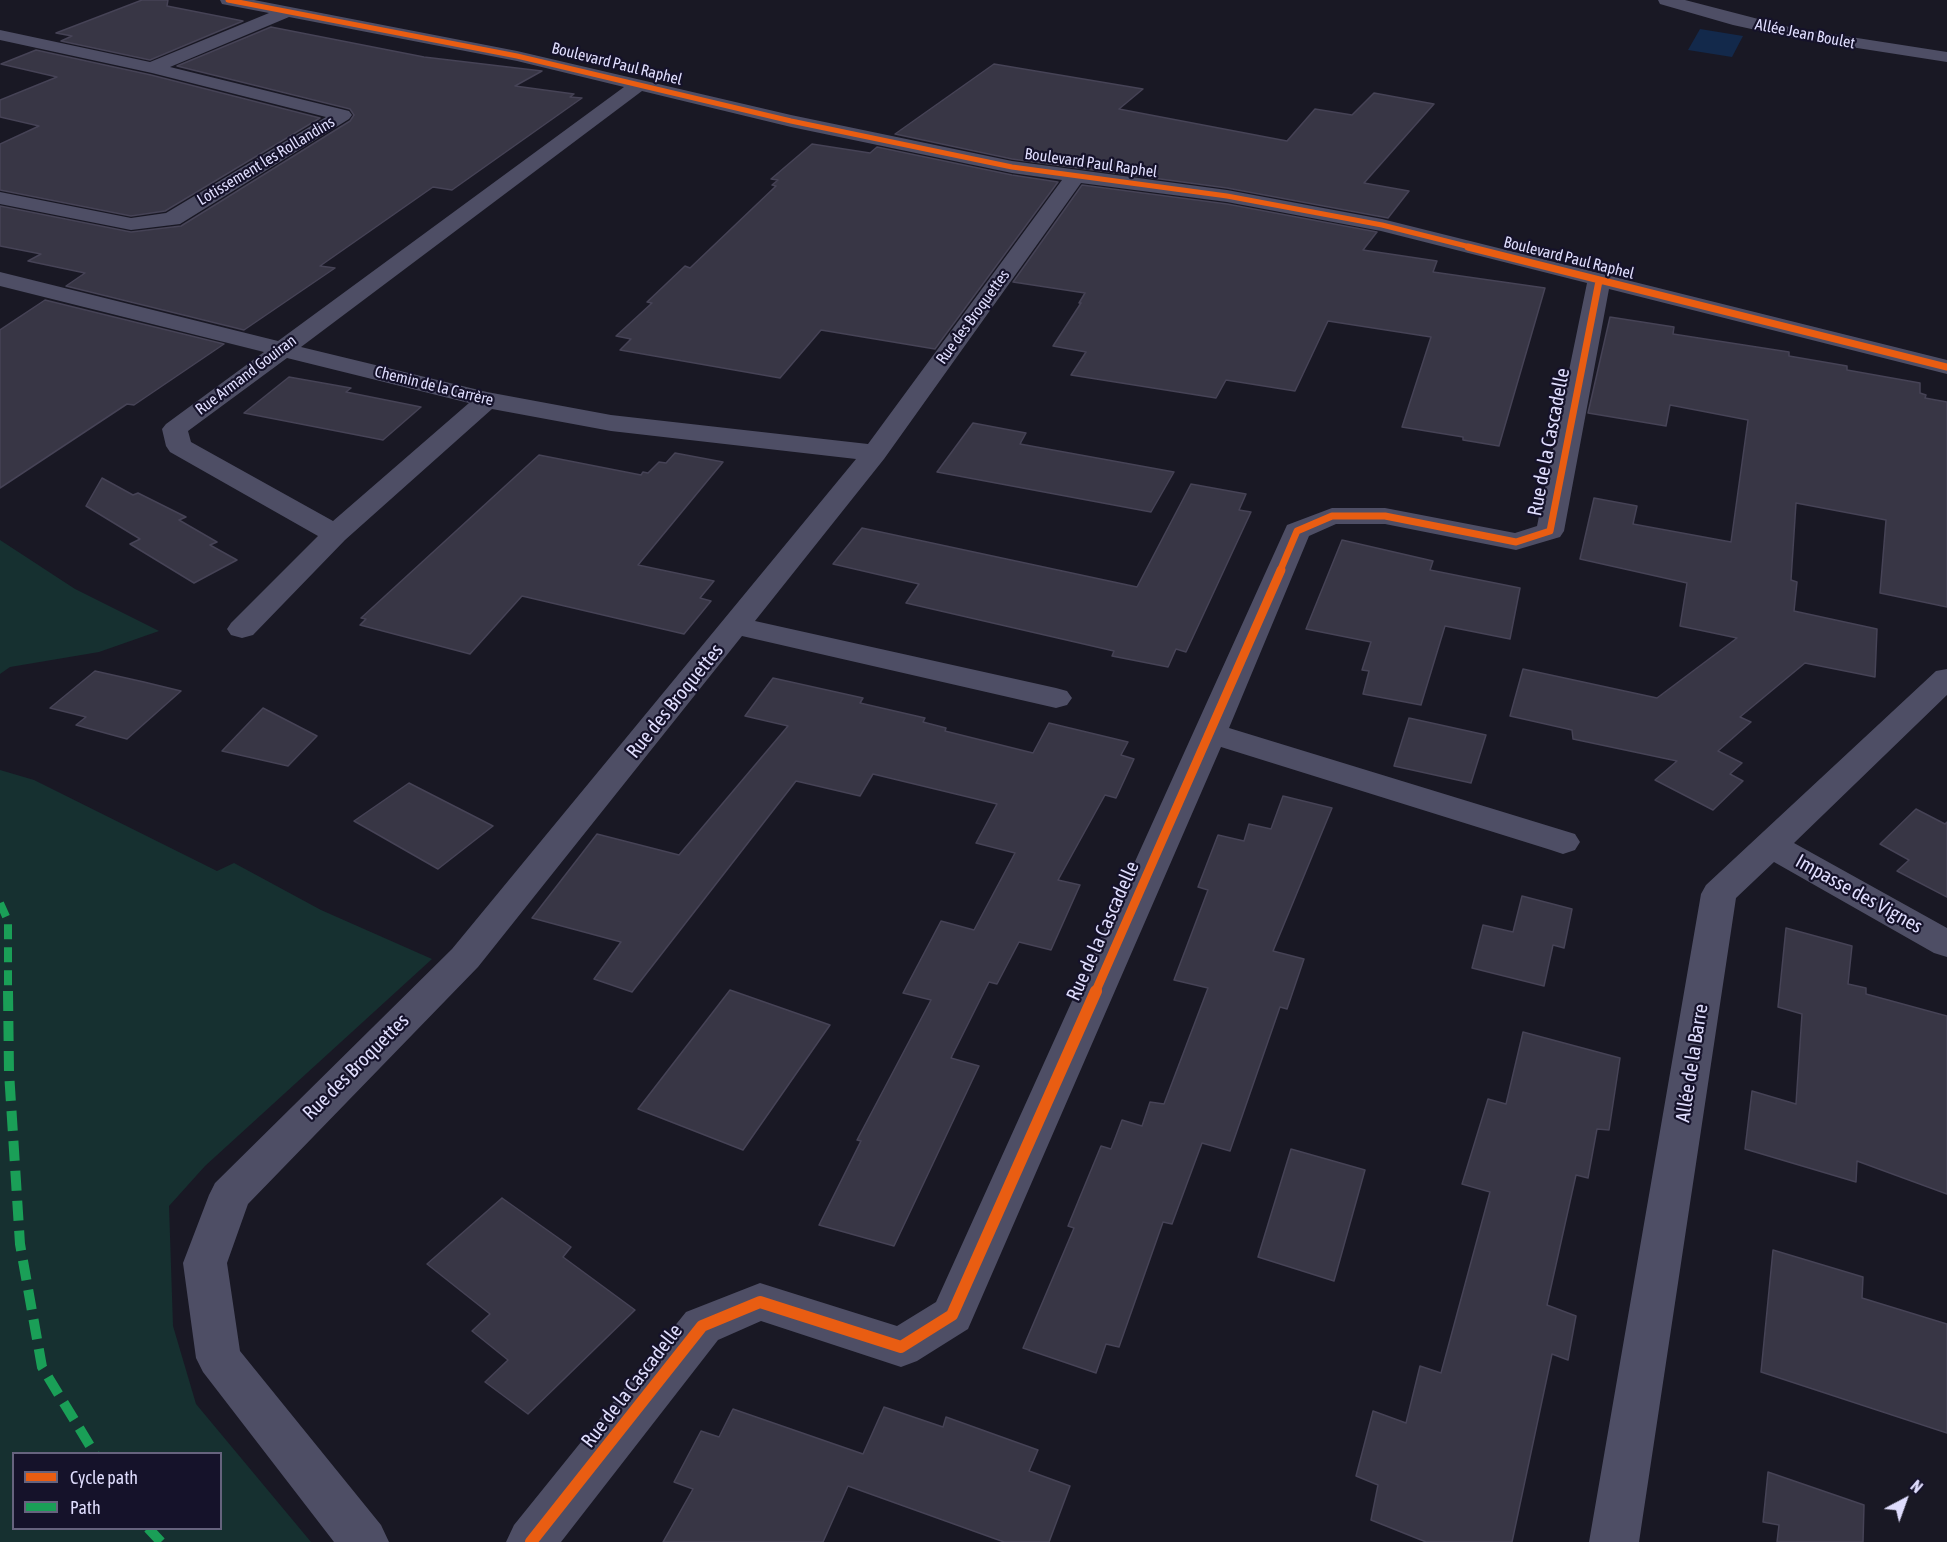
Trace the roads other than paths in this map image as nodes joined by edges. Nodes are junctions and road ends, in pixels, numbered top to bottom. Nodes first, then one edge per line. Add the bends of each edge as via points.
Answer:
1 (228, 0) edge
2 (1666, 0) edge
3 (290, 7) edge
4 (0, 35) edge
5 (1947, 57) edge
6 (152, 68) junction
7 (639, 85) junction
8 (1075, 177) junction
9 (0, 198) edge
10 (0, 279) edge
11 (1599, 281) junction
12 (281, 348) junction
13 (1947, 367) edge
14 (487, 399) junction
15 (875, 453) junction
16 (335, 534) junction
17 (736, 626) junction
18 (242, 630) dead end
19 (1947, 678) edge
20 (1056, 698) dead end
21 (1211, 733) junction
22 (1563, 842) dead end
23 (1771, 845) junction
24 (1947, 944) edge
25 (364, 1542) edge
26 (531, 1542) edge
27 (1614, 1542) edge

1 - 3 street, Boulevard Paul Raphel
2 - 5 street, Allée Jean Boulet via 1793,33
3 - 6 street
3 - 7 street, Boulevard Paul Raphel
4 - 6 street, Lotissement les Rollandins
6 - 9 street, Lotissement les Rollandins via 342,115 172,219 131,224
7 - 8 street, Boulevard Paul Raphel via 929,151
7 - 12 street, Rue Armand Gouiran
8 - 11 street, Boulevard Paul Raphel via 1227,196 1382,225
8 - 15 street, Rue des Broquettes
10 - 12 street, Chemin de la Carrère
11 - 13 street, Boulevard Paul Raphel
11 - 21 street, Rue de la Cascadelle via 1550,531 1516,542 1385,516 1332,516 1297,531
12 - 14 street, Chemin de la Carrère
12 - 16 street, Rue Armand Gouiran via 175,429 179,446
14 - 15 street, Chemin de la Carrère via 611,423
14 - 16 street
15 - 17 street, Rue des Broquettes
16 - 18 street
17 - 20 street, Rue des Broquettes
17 - 25 street, Rue des Broquettes via 465,958 230,1195 205,1263 219,1358
19 - 23 street, Allée de la Barre
21 - 22 street
21 - 26 street, Rue de la Cascadelle via 952,1316 901,1347 760,1302 702,1326
23 - 24 street, Impasse des Vignes
23 - 27 street, Allée de la Barre via 1719,894

